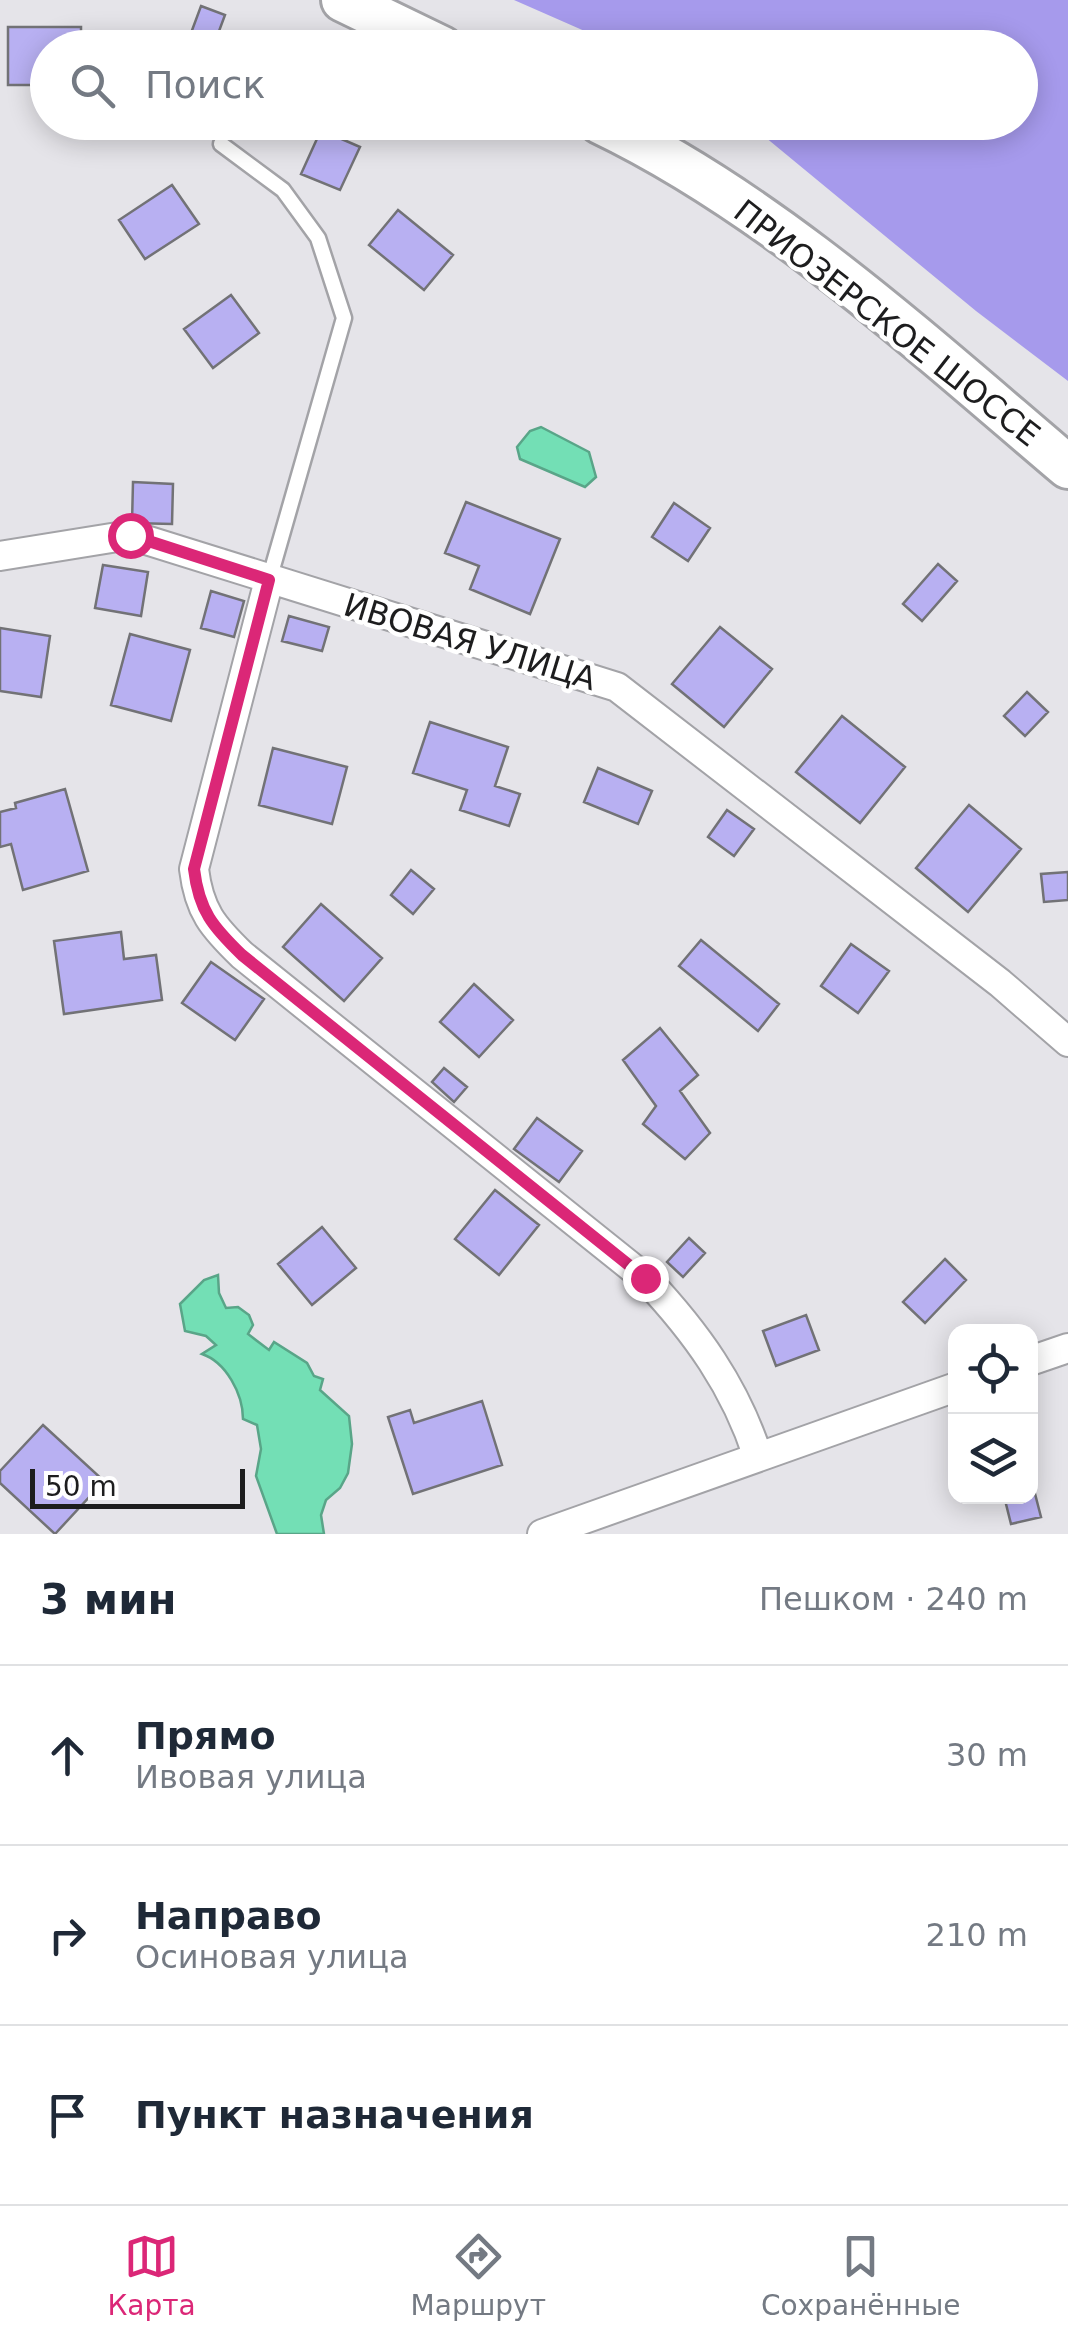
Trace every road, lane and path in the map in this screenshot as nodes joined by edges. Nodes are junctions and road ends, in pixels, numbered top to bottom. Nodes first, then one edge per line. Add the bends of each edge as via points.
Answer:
1 (343, 0) edge
2 (405, 30) edge
3 (631, 140) edge
4 (221, 144) dead end
5 (1068, 468) edge
6 (0, 556) edge
7 (269, 580) junction
8 (1068, 1042) edge
9 (1068, 1348) edge
10 (1038, 1358) edge
11 (948, 1390) edge
12 (758, 1457) junction
13 (542, 1534) edge

1 - 2 main road
3 - 5 main road, ПРИОЗЕРСКОЕ ШОССЕ via 704,182 845,282
4 - 7 lane via 283,190 318,238 344,318
6 - 7 street, ИВОВАЯ УЛИЦА via 130,535
7 - 8 street, ИВОВАЯ УЛИЦА via 617,687
7 - 12 street via 194,869 211,925 645,1278 723,1374
9 - 10 street
11 - 12 street
12 - 13 street

